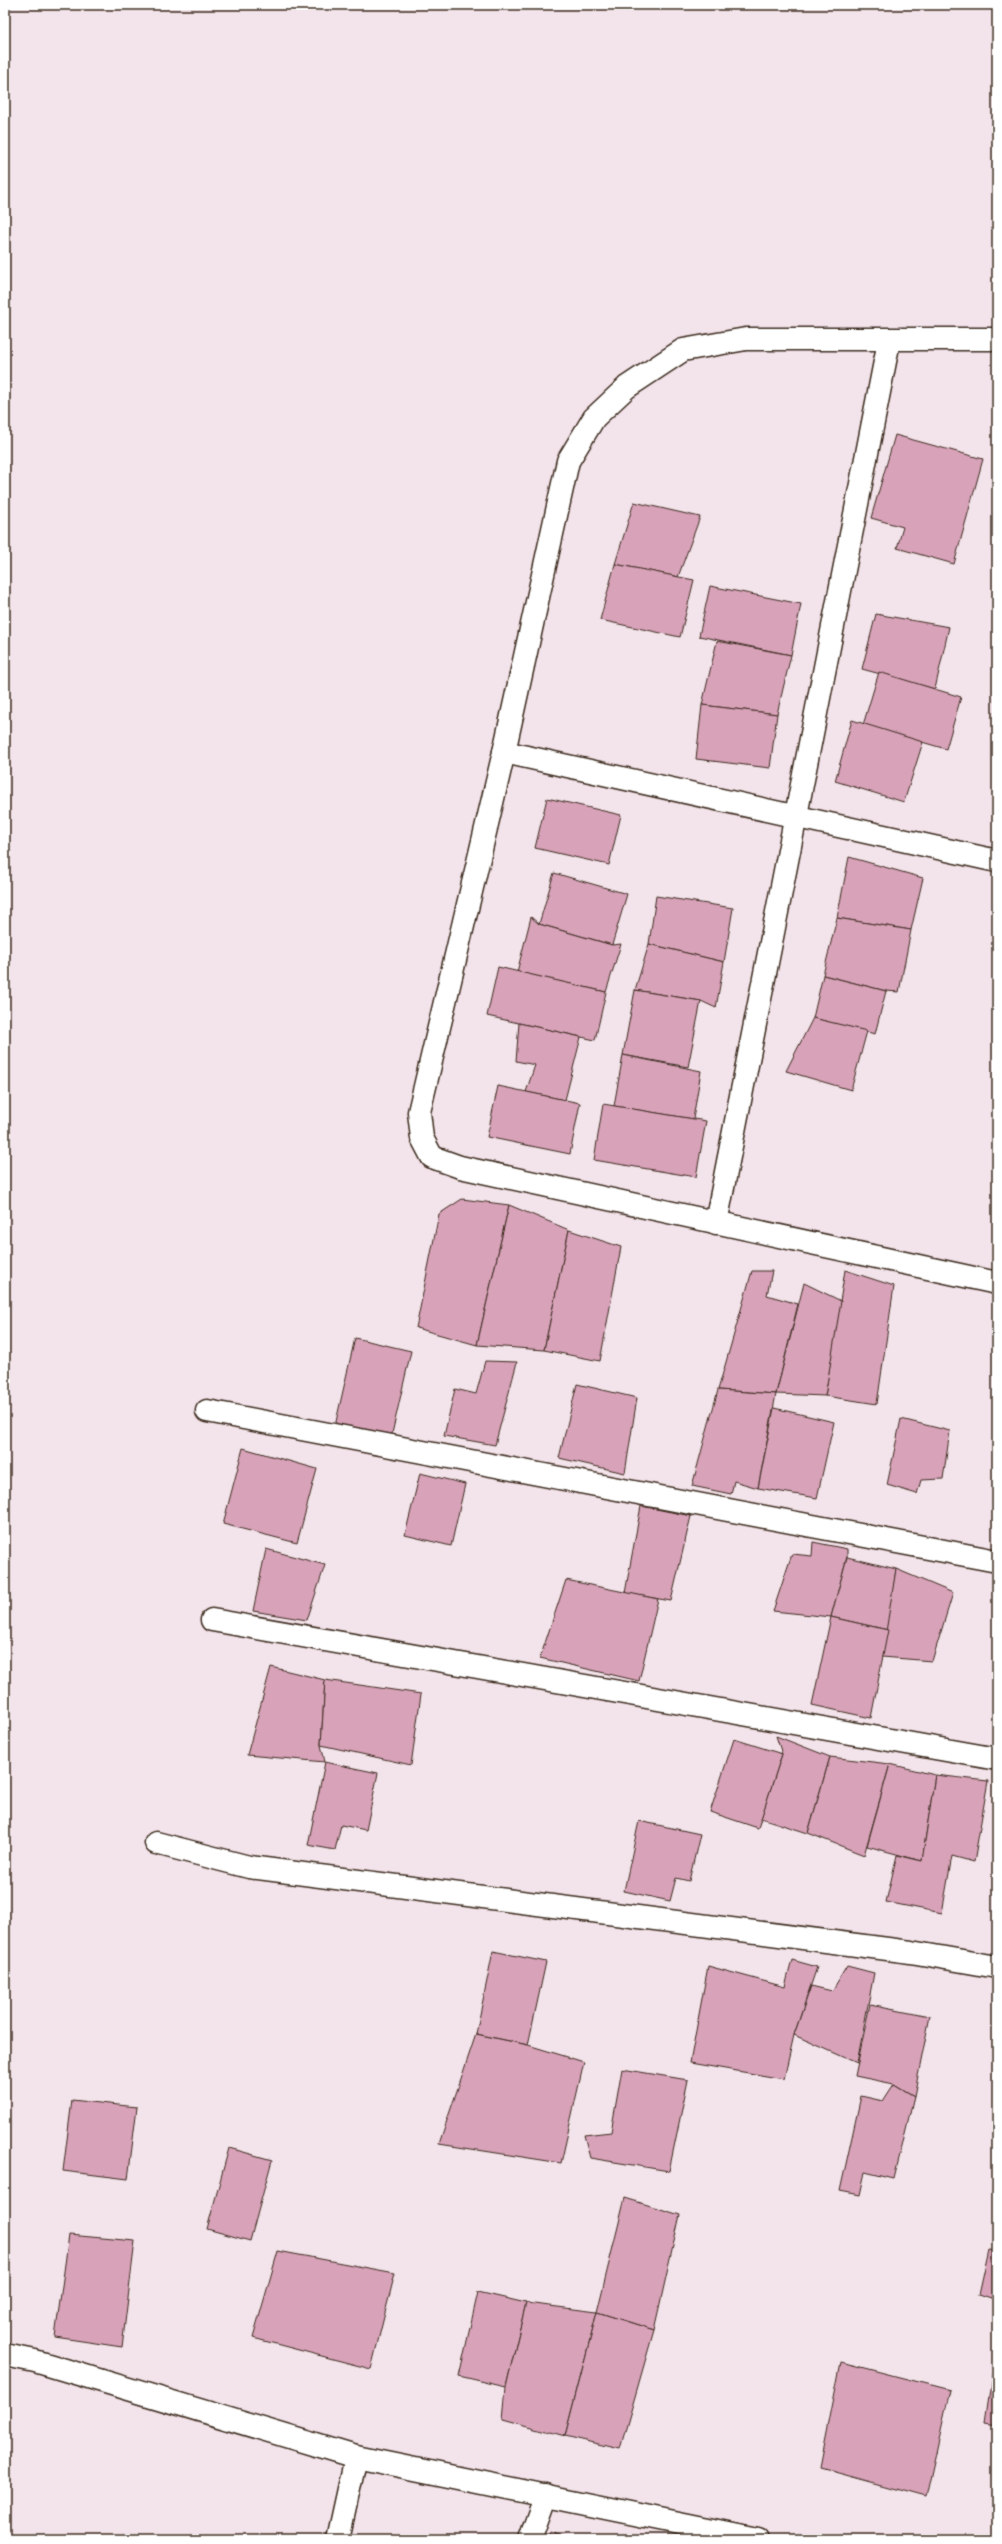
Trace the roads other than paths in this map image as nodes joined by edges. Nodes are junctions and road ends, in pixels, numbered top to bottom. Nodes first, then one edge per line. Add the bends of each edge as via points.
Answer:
1 (997, 339) edge
2 (889, 340) junction
3 (504, 752) junction
4 (796, 816) junction
5 (997, 861) edge
6 (716, 1223) junction
7 (997, 1283) edge
8 (207, 1411) dead end
9 (997, 1561) edge
10 (212, 1620) dead end
11 (997, 1759) edge
12 (156, 1843) dead end
13 (997, 1967) edge
14 (5, 2355) edge
15 (356, 2457) junction
16 (546, 2495) junction
17 (338, 2539) edge
18 (530, 2539) edge
19 (757, 2539) edge

1 - 2 street
2 - 3 street via 746,339 683,350 627,387 594,418 568,461
2 - 4 street
3 - 4 street
3 - 6 street via 419,1112 422,1138 432,1157 460,1167
4 - 5 street
4 - 6 street
6 - 7 street
8 - 9 street
10 - 11 street
12 - 13 street via 249,1867 911,1952
14 - 15 street via 35,2361
15 - 16 street
15 - 17 street
16 - 18 street
16 - 19 street

